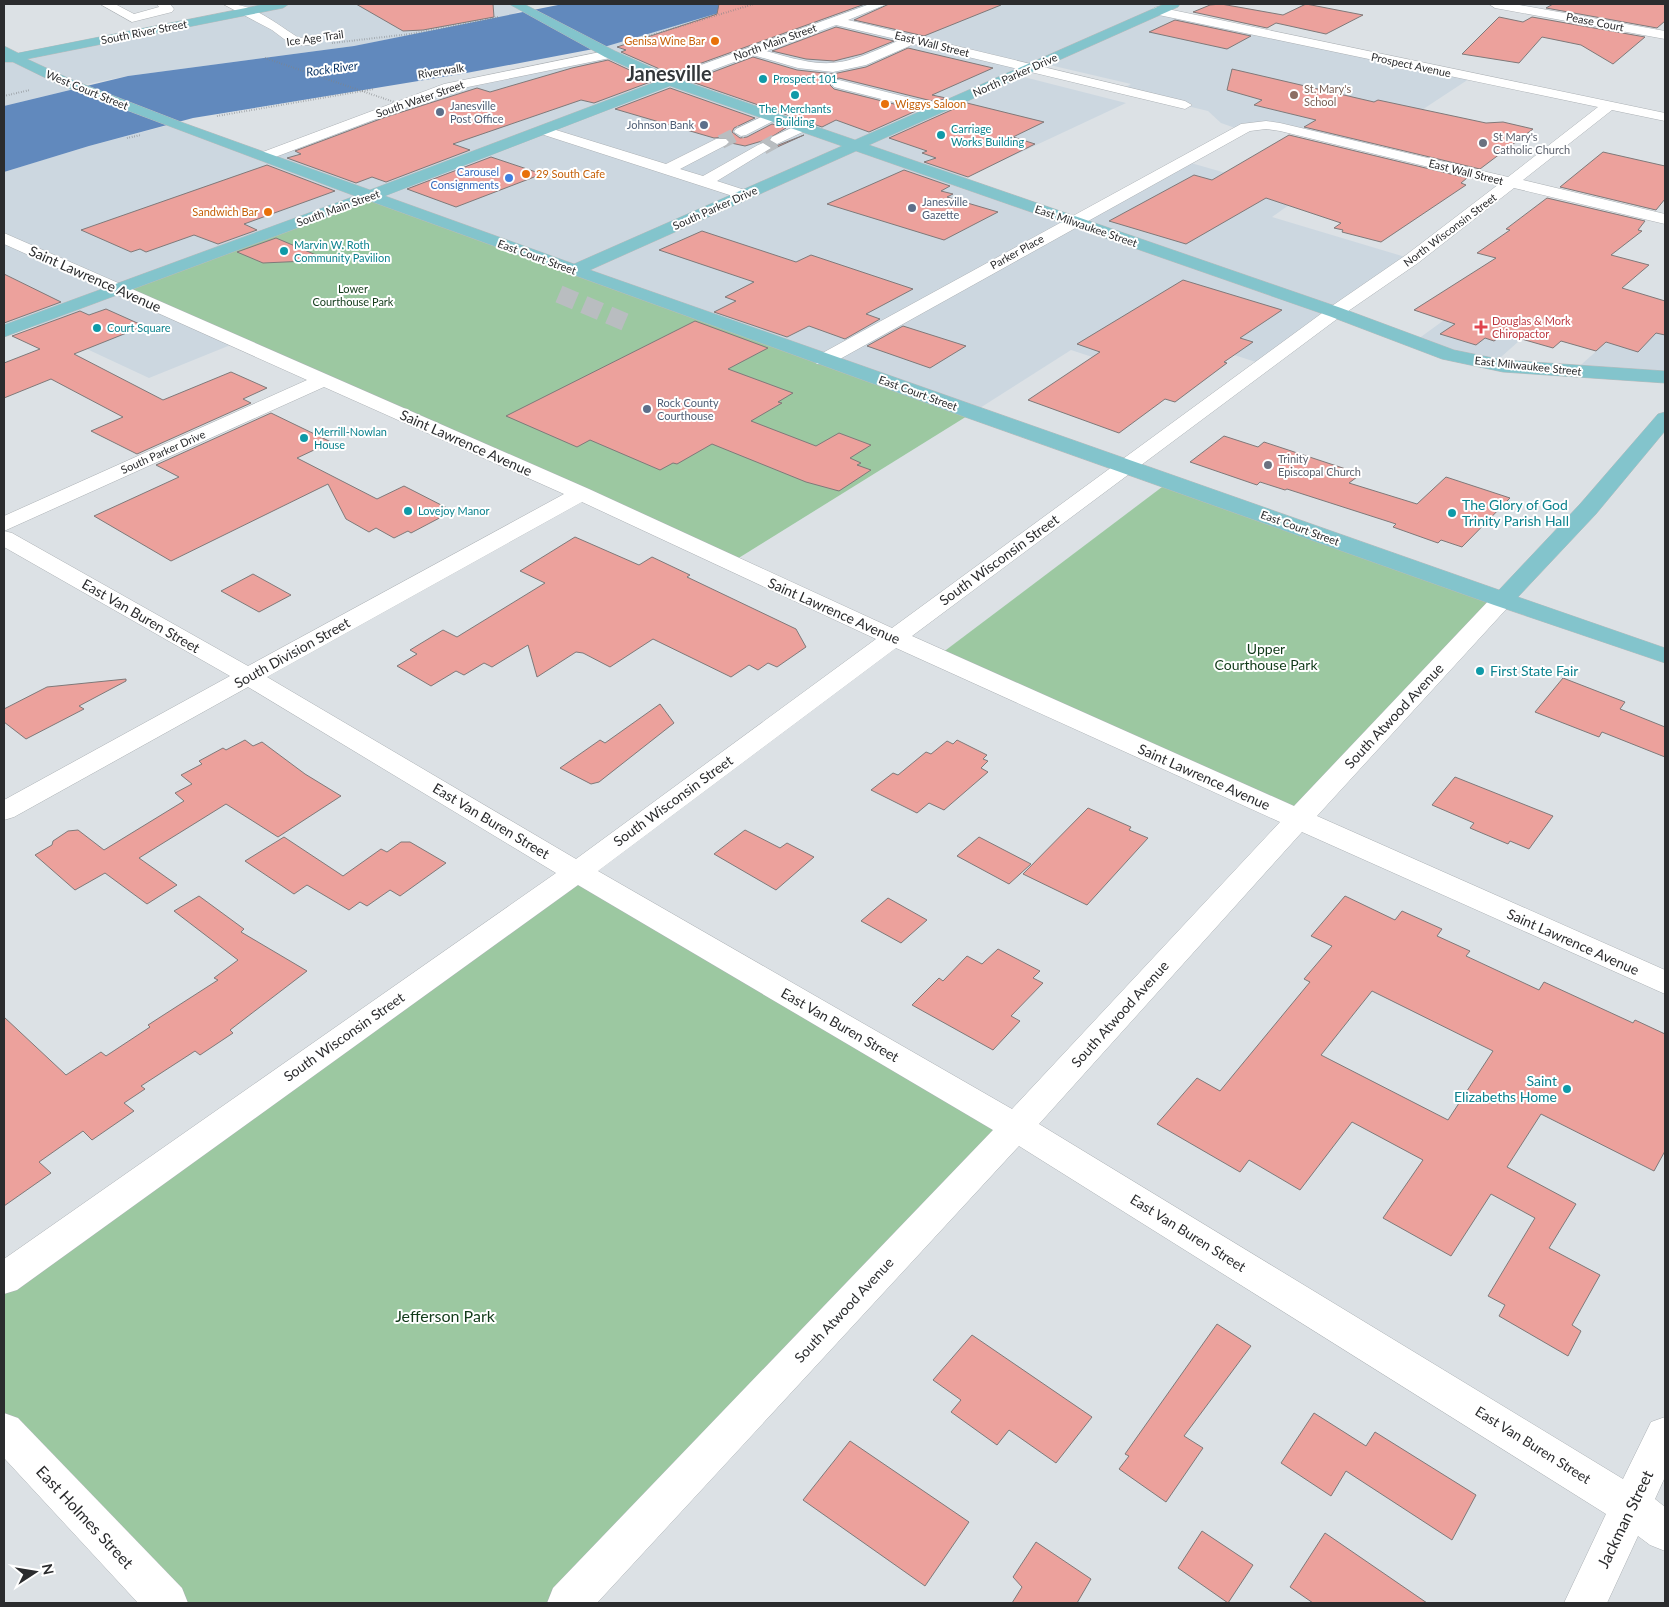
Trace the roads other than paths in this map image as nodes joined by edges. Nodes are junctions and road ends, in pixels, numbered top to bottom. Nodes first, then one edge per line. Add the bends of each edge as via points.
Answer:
1 (106, 4) edge
2 (162, 4) edge
3 (229, 4) edge
4 (283, 4) edge
5 (881, 4) edge
6 (1174, 4) edge
7 (1495, 4) edge
8 (521, 7) edge
9 (1158, 11) junction
10 (245, 12) junction
11 (835, 21) junction
12 (1665, 35) edge
13 (913, 40) junction
14 (309, 41) dead end
15 (4, 50) edge
16 (604, 51) junction
17 (752, 51) junction
18 (10, 59) edge
19 (1030, 68) junction
20 (670, 81) junction
21 (839, 84) dead end
22 (1185, 105) dead end
23 (1610, 106) junction
24 (937, 109) junction
25 (772, 116) junction
26 (1665, 117) edge
27 (175, 124) joint
28 (1266, 125) joint
29 (802, 127) junction
30 (543, 130) junction
31 (740, 132) tunnel mouth
32 (778, 140) tunnel mouth
33 (721, 142) tunnel mouth
34 (855, 145) junction
35 (763, 148) tunnel mouth
36 (265, 156) junction
37 (667, 170) junction
38 (704, 182) junction
39 (1512, 183) junction
40 (745, 195) junction
41 (370, 196) junction
42 (1665, 219) edge
43 (1073, 221) junction
44 (6, 241) edge
45 (575, 270) junction
46 (117, 289) junction
47 (1335, 312) junction
48 (4, 331) edge
49 (824, 360) junction
50 (1665, 377) edge
51 (323, 380) junction
52 (1665, 418) edge
53 (1127, 466) junction
54 (580, 494) junction
55 (4, 524) edge
56 (4, 538) edge
57 (1502, 600) junction
58 (894, 637) junction
59 (1665, 656) edge
60 (249, 677) junction
61 (4, 811) edge
62 (1298, 819) junction
63 (577, 872) junction
64 (1665, 983) edge
65 (1016, 1128) junction
66 (4, 1279) edge
67 (4, 1431) edge
68 (1665, 1435) edge
69 (1632, 1507) junction
70 (1665, 1531) edge
71 (167, 1603) edge
72 (568, 1603) edge
73 (1585, 1603) edge

1 - 2 street via 132,18 168,9
3 - 10 street
4 - 10 main road, South River Street
5 - 11 street, North Main Street
6 - 9 main road, North Parker Drive
7 - 12 street, Pease Court
8 - 16 main road, East Milwaukee Street
9 - 19 main road, North Parker Drive
9 - 23 street, Prospect Avenue
10 - 14 street via 297,42
10 - 18 main road, South River Street
11 - 13 street, East Wall Street
11 - 17 street, North Main Street
13 - 17 street via 838,68 806,66
13 - 19 street, East Wall Street
15 - 18 main road, West Court Street
16 - 20 main road, East Milwaukee Street
16 - 36 street, South Water Street via 458,84
17 - 20 street, North Main Street
18 - 27 main road, West Court Street
19 - 22 street, East Wall Street
19 - 24 main road, North Parker Drive
20 - 25 main road, East Milwaukee Street
20 - 30 main road, South Main Street
21 - 24 street
23 - 26 street, Prospect Avenue
23 - 39 street, North Wisconsin Street
24 - 34 main road, North Parker Drive
25 - 29 main road, East Milwaukee Street
25 - 31 street
27 - 36 main road, East Court Street
28 - 39 street, East Wall Street
28 - 43 street, Parker Place via 1246,127
29 - 32 street
29 - 34 main road, East Milwaukee Street
30 - 37 street
30 - 41 main road, South Main Street
33 - 37 street
34 - 40 main road, South Parker Drive
34 - 43 main road, East Milwaukee Street
35 - 38 street
36 - 41 main road, East Court Street
37 - 38 street
38 - 40 street
39 - 42 street, East Wall Street
39 - 47 street, North Wisconsin Street via 1412,259
40 - 45 main road, South Parker Drive
41 - 45 main road, East Court Street
41 - 46 main road, South Main Street
43 - 47 main road, East Milwaukee Street
43 - 49 street, Parker Place
44 - 46 street, Saint Lawrence Avenue
45 - 49 main road, East Court Street
46 - 48 main road, South Main Street
46 - 51 street, Saint Lawrence Avenue
47 - 50 main road, East Milwaukee Street via 1468,360 1536,369
47 - 53 street, South Wisconsin Street
49 - 53 main road, East Court Street
51 - 54 street, Saint Lawrence Avenue
51 - 55 street, South Parker Drive
52 - 57 main road, South Atwood Avenue via 1588,510
53 - 57 main road, East Court Street
53 - 58 street, South Wisconsin Street
54 - 58 street, Saint Lawrence Avenue
54 - 60 street, South Division Street
56 - 60 street, East Van Buren Street
57 - 59 main road, East Court Street
57 - 62 street, South Atwood Avenue
58 - 62 street, Saint Lawrence Avenue
58 - 63 street, South Wisconsin Street
60 - 61 street, South Division Street
60 - 63 street, East Van Buren Street
62 - 64 street, Saint Lawrence Avenue
62 - 65 street, South Atwood Avenue
63 - 65 street, East Van Buren Street
63 - 66 street, South Wisconsin Street
65 - 69 street, East Van Buren Street
65 - 72 street, South Atwood Avenue
67 - 71 street, East Holmes Street
68 - 69 street, Jackman Street
69 - 70 street, East Van Buren Street
69 - 73 street, Jackman Street

